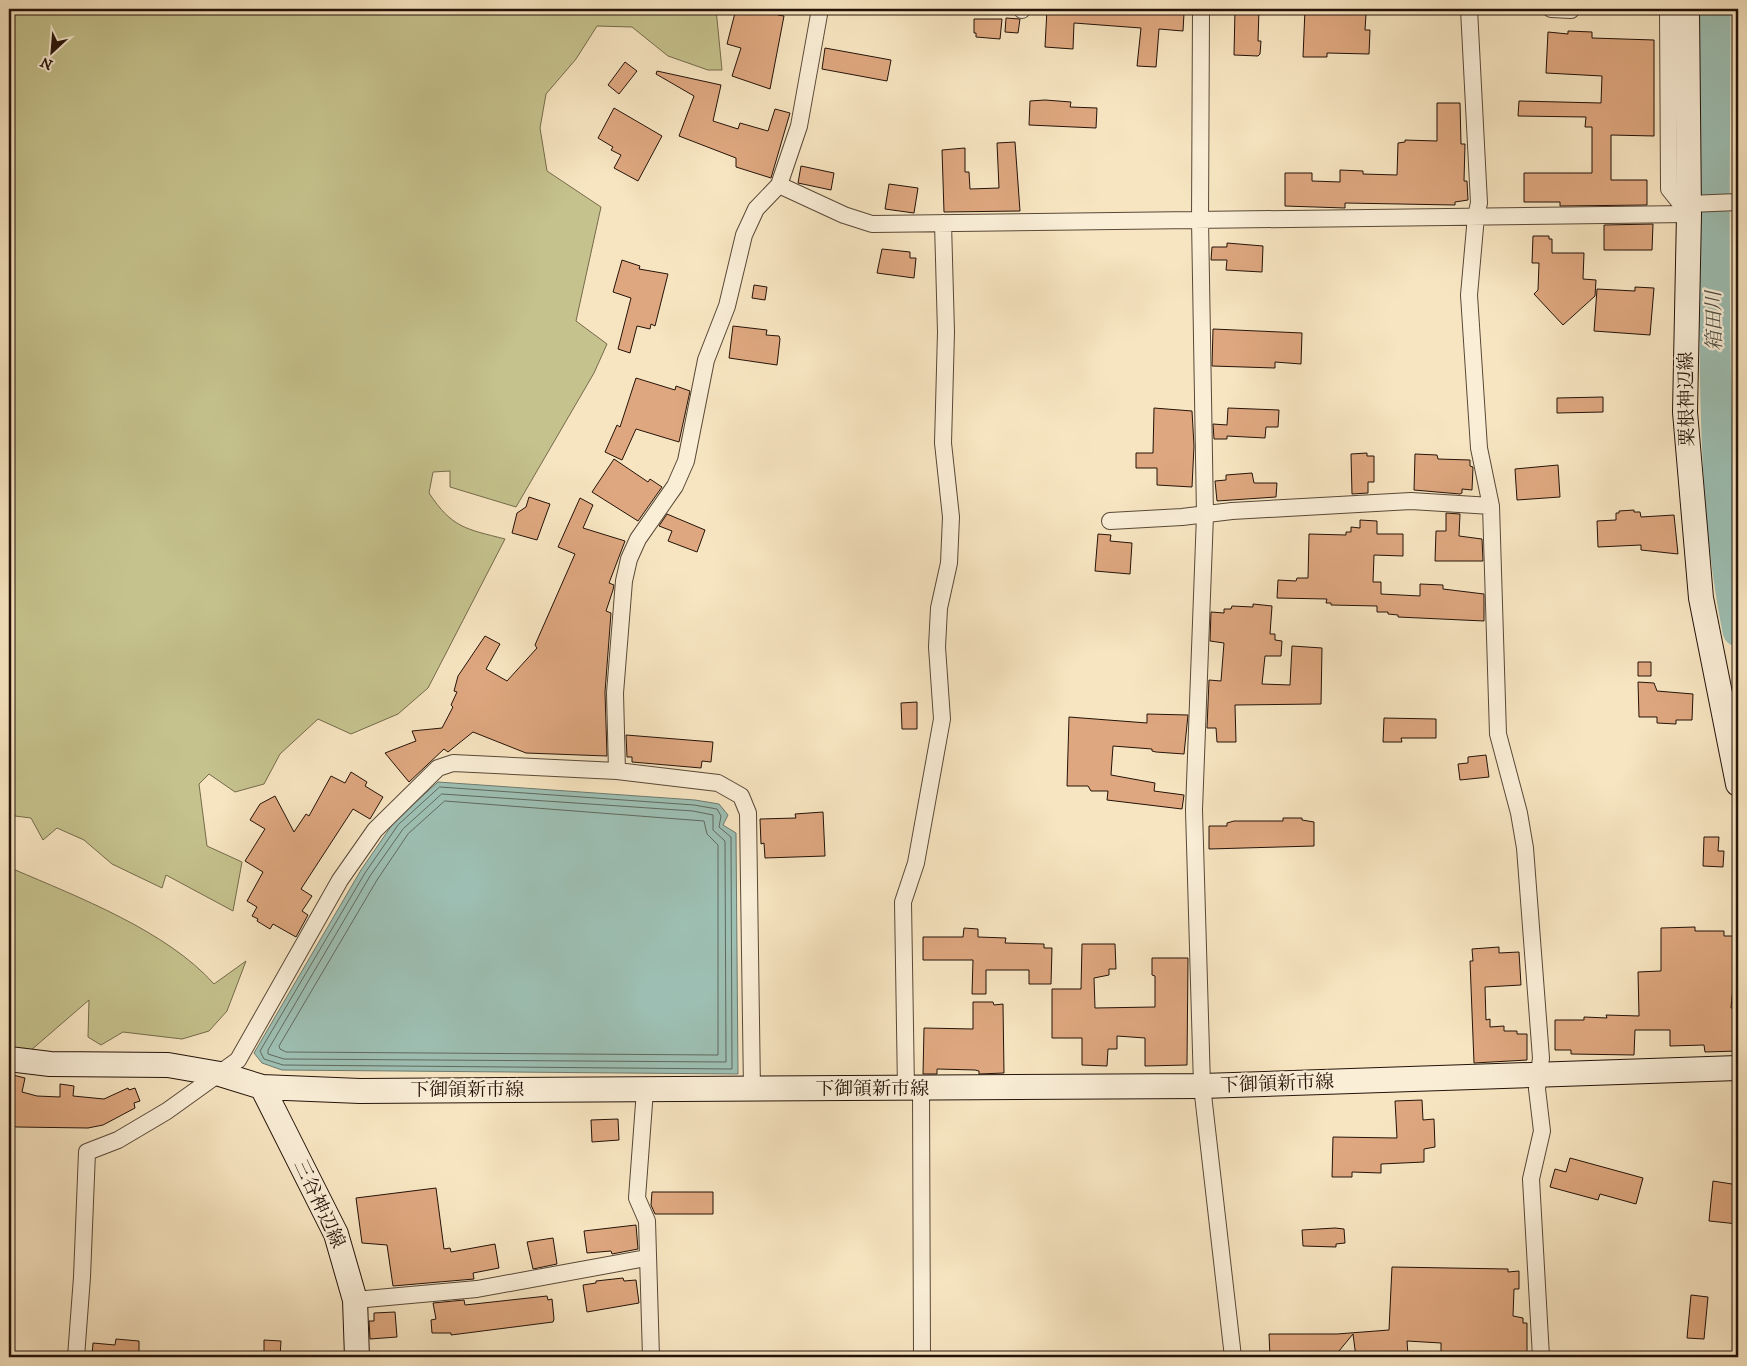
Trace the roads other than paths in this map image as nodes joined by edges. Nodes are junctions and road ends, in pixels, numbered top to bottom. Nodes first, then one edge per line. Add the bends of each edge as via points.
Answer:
1 (820, 9) edge
2 (1201, 9) edge
3 (1469, 9) edge
4 (1551, 9) edge
5 (1668, 9) edge
6 (1687, 9) edge
7 (1571, 10) edge
8 (779, 185) junction
9 (1738, 202) edge
10 (1689, 209) junction
11 (1476, 216) junction
12 (1200, 220) junction
13 (943, 223) junction
14 (1491, 506) junction
15 (1205, 515) junction
16 (1110, 521) dead end
17 (617, 771) junction
18 (1738, 784) edge
19 (9, 1059) edge
20 (1738, 1068) edge
21 (220, 1074) junction
22 (1540, 1076) junction
23 (1202, 1086) junction
24 (262, 1087) junction
25 (914, 1089) junction
26 (645, 1090) junction
27 (752, 1090) junction
28 (646, 1258) junction
29 (356, 1300) junction
30 (76, 1357) edge
31 (357, 1357) edge
32 (650, 1357) edge
33 (922, 1357) edge
34 (1233, 1357) edge
35 (1540, 1357) edge

1 - 8 street via 799,126
2 - 12 street
3 - 11 street via 1479,203
4 - 7 street
5 - 10 street via 1668,189
6 - 10 main road, 粟根神辺線
8 - 13 street via 844,216 872,224
8 - 17 street via 756,209 744,235 727,306 706,360 686,461 675,486 648,524 629,559 624,581 615,693
9 - 10 street
10 - 11 street
10 - 18 main road, 粟根神辺線 via 1685,412 1694,538 1701,598
11 - 12 street
11 - 14 street via 1469,295 1473,382 1479,448
12 - 13 street
12 - 15 street
13 - 25 street via 946,332 943,443 951,516 949,563 939,608 936,647 942,719 916,863 903,902
14 - 15 street via 1411,500
14 - 22 street via 1498,734 1525,848
15 - 16 street
15 - 23 street via 1194,810
17 - 21 street via 453,763 438,768 375,830 345,873 238,1060
17 - 27 street via 718,784 741,796 745,804 748,813
19 - 21 main road, 下御領新市線 via 50,1064 168,1065
20 - 22 main road, 下御領新市線
21 - 24 main road, 下御領新市線
21 - 30 street via 118,1140 87,1152
22 - 23 main road, 下御領新市線
22 - 35 street via 1537,1089 1542,1131 1531,1179
23 - 25 main road, 下御領新市線
23 - 34 street
24 - 26 main road, 下御領新市線 via 360,1091
24 - 29 main road, 三谷神辺線 via 336,1234
25 - 27 main road, 下御領新市線
25 - 33 street
26 - 27 main road, 下御領新市線
26 - 28 street via 637,1198 647,1221
28 - 29 street via 477,1289
28 - 32 street
29 - 31 main road, 三谷神辺線

